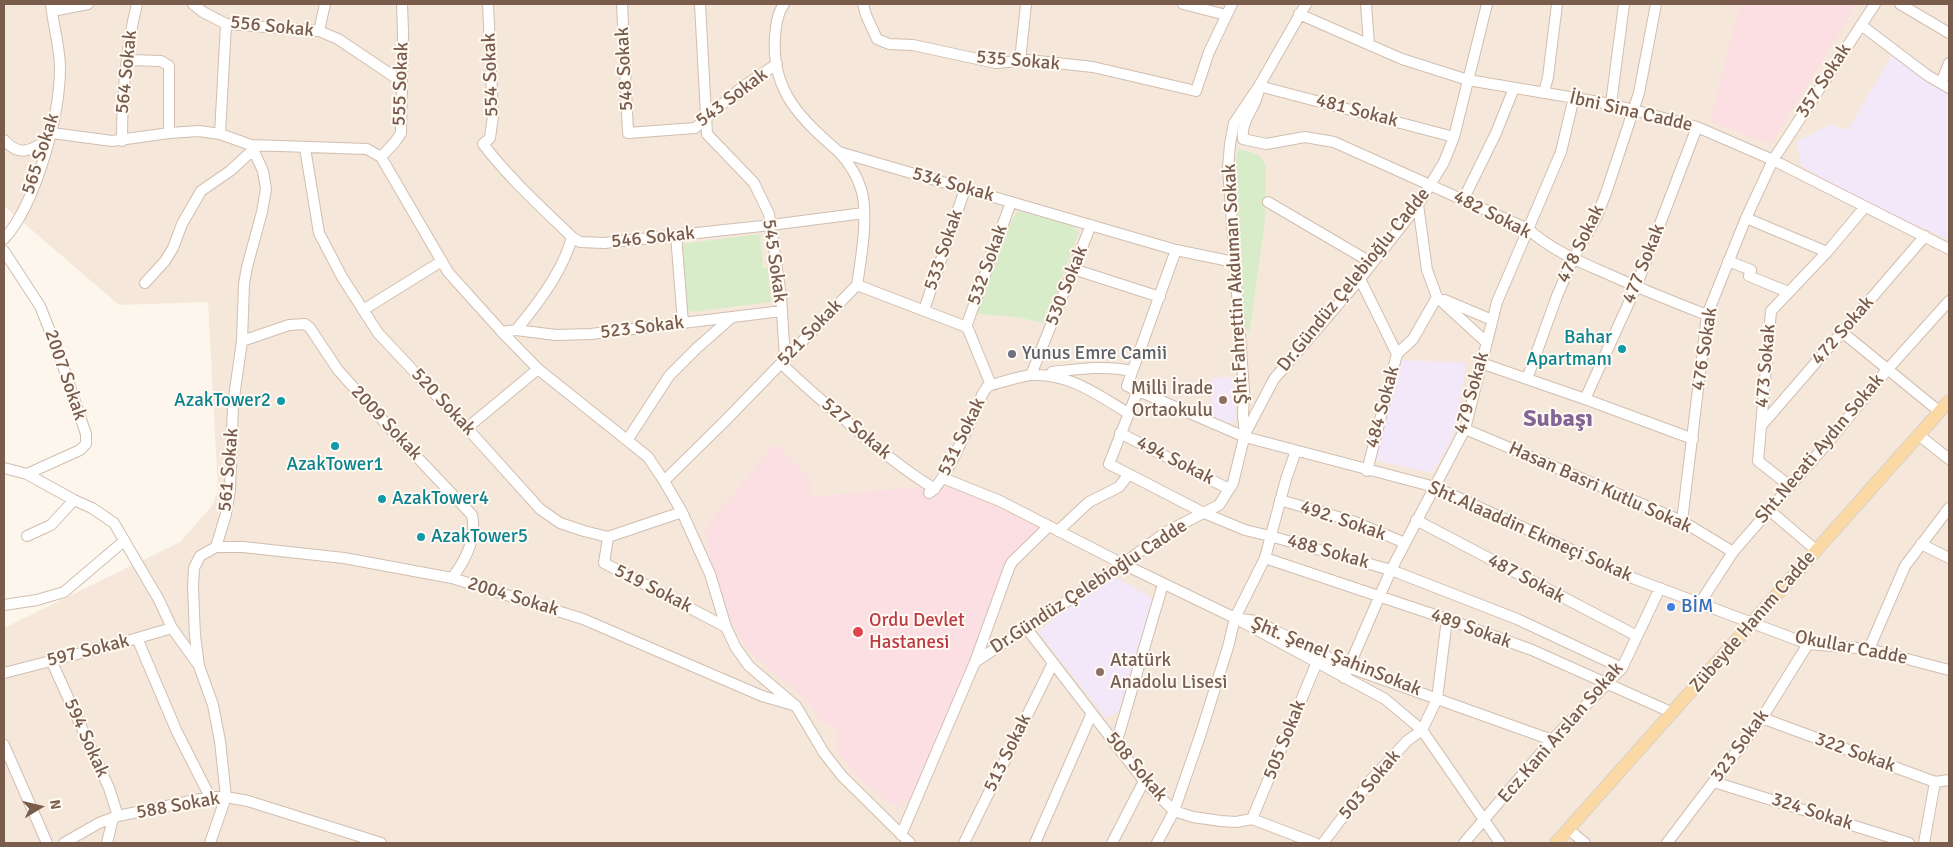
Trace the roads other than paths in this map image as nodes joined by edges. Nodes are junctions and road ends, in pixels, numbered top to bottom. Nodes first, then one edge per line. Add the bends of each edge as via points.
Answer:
1 (88, 4) edge
2 (137, 4) edge
3 (324, 4) edge
4 (402, 4) edge
5 (488, 4) edge
6 (622, 4) edge
7 (700, 4) edge
8 (784, 4) edge
9 (863, 4) edge
10 (1026, 4) edge
11 (1183, 4) edge
12 (1232, 4) edge
13 (1306, 4) edge
14 (1366, 4) edge
15 (1487, 4) edge
16 (1557, 4) edge
17 (1624, 4) edge
18 (1656, 4) edge
19 (1875, 4) edge
20 (1900, 4) edge
21 (197, 5) edge
22 (52, 8) edge
23 (1299, 14) junction
24 (1226, 15) junction
25 (226, 24) junction
26 (1861, 24) junction
27 (319, 31) junction
28 (1948, 31) edge
29 (1369, 44) junction
30 (128, 60) junction
31 (1020, 61) junction
32 (1949, 63) edge
33 (777, 64) junction
34 (1468, 80) junction
35 (402, 82) junction
36 (1945, 85) edge
37 (1259, 86) junction
38 (1514, 88) junction
39 (1544, 92) junction
40 (1574, 97) junction
41 (1612, 104) junction
42 (1634, 109) junction
43 (705, 120) junction
44 (1697, 127) junction
45 (168, 133) junction
46 (628, 133) joint
47 (220, 134) junction
48 (51, 136) junction
49 (1454, 137) junction
50 (4, 140) edge
51 (122, 141) junction
52 (252, 148) junction
53 (305, 148) junction
54 (839, 152) junction
55 (381, 157) junction
56 (1774, 160) junction
57 (1431, 185) junction
58 (965, 189) junction
59 (1463, 200) junction
60 (1011, 202) junction
61 (1268, 202) dead end
62 (1418, 205) junction
63 (1865, 207) junction
64 (864, 212) junction
65 (1746, 218) junction
66 (771, 225) junction
67 (1091, 225) junction
68 (1528, 229) junction
69 (676, 235) junction
70 (1925, 236) junction
71 (572, 237) junction
72 (4, 239) edge
73 (1949, 248) edge
74 (1176, 250) junction
75 (4, 251) edge
76 (1827, 252) junction
77 (1573, 259) junction
78 (442, 261) junction
79 (1234, 262) junction
80 (1728, 262) junction
81 (1372, 263) junction
82 (1074, 269) junction
83 (1360, 279) junction
84 (145, 283) dead end
85 (857, 285) junction
86 (1636, 288) junction
87 (1788, 292) junction
88 (1160, 296) junction
89 (1437, 297) junction
90 (1949, 301) edge
91 (363, 310) junction
92 (924, 310) junction
93 (782, 311) junction
94 (1707, 315) junction
95 (732, 318) junction
96 (1492, 320) junction
97 (683, 323) junction
98 (966, 327) junction
99 (516, 330) junction
100 (502, 332) junction
101 (1842, 332) junction
102 (242, 342) junction
103 (1486, 342) junction
104 (1397, 354) junction
105 (783, 361) junction
106 (1481, 363) junction
107 (538, 369) junction
108 (1887, 370) junction
109 (1132, 371) junction
110 (1031, 375) junction
111 (1527, 379) junction
112 (991, 385) junction
113 (1138, 390) junction
114 (1584, 399) junction
115 (1949, 401) edge
116 (1940, 412) junction
117 (1128, 413) junction
118 (1761, 426) junction
119 (467, 428) junction
120 (1465, 428) junction
121 (1120, 433) junction
122 (1245, 436) junction
123 (1920, 436) junction
124 (628, 439) junction
125 (1693, 439) junction
126 (1296, 450) junction
127 (1949, 459) edge
128 (4, 468) edge
129 (1367, 471) junction
130 (27, 474) junction
131 (1129, 474) junction
132 (942, 478) junction
133 (664, 480) junction
134 (1790, 486) junction
135 (1435, 487) junction
136 (1230, 489) junction
137 (933, 493) joint
138 (74, 500) junction
139 (1280, 500) junction
140 (1949, 508) edge
141 (1769, 510) junction
142 (682, 512) junction
143 (1204, 513) junction
144 (1416, 520) junction
145 (1682, 521) junction
146 (1054, 528) junction
147 (27, 536) dead end
148 (1270, 536) junction
149 (608, 537) junction
150 (124, 541) junction
151 (1405, 543) junction
152 (1922, 544) junction
153 (216, 547) junction
154 (1816, 550) junction
155 (1733, 552) junction
156 (1265, 558) junction
157 (1949, 558) edge
158 (1123, 564) junction
159 (1391, 570) junction
160 (452, 578) junction
161 (1163, 584) junction
162 (1660, 588) junction
163 (1379, 596) junction
164 (1700, 603) junction
165 (4, 605) edge
166 (1234, 618) junction
167 (1447, 619) junction
168 (1753, 624) junction
169 (726, 627) junction
170 (172, 628) junction
171 (1027, 629) junction
172 (1637, 636) junction
173 (137, 638) junction
174 (1808, 644) junction
175 (1869, 649) junction
176 (51, 660) junction
177 (975, 662) junction
178 (1317, 662) junction
179 (1053, 663) junction
180 (199, 666) junction
181 (1348, 667) junction
182 (1622, 668) junction
183 (1949, 670) edge
184 (4, 673) edge
185 (1344, 678) junction
186 (1608, 684) junction
187 (1437, 699) junction
188 (796, 706) junction
189 (1673, 712) junction
190 (1092, 713) junction
191 (1762, 718) junction
192 (1422, 730) junction
193 (1552, 740) junction
194 (1116, 744) junction
195 (4, 745) edge
196 (1949, 780) edge
197 (1144, 781) junction
198 (1714, 782) junction
199 (1935, 782) junction
200 (210, 797) junction
201 (226, 797) junction
202 (1174, 811) junction
203 (116, 817) junction
204 (1252, 819) junction
205 (1484, 822) junction
206 (1568, 829) junction
207 (901, 835) junction
208 (47, 843) edge
209 (64, 843) edge
210 (107, 843) edge
211 (210, 843) edge
212 (381, 843) edge
213 (910, 843) edge
214 (964, 843) edge
215 (1035, 843) edge
216 (1112, 843) edge
217 (1157, 843) edge
218 (1315, 843) edge
219 (1323, 843) edge
220 (1464, 843) edge
221 (1500, 843) edge
222 (1556, 843) edge
223 (1585, 843) edge
224 (1667, 843) edge
225 (1910, 843) edge
226 (1924, 843) edge

1 - 22 street
2 - 30 street, 564 Sokak
3 - 27 street
4 - 35 street, 555 Sokak
5 - 71 street, 554 Sokak via 493,116 490,138 483,144 501,167
6 - 46 street, 548 Sokak
7 - 43 street, 545 Sokak
8 - 33 street, 534 Sokak via 776,22 774,49
9 - 31 street, 535 Sokak via 875,35 882,42 913,45 996,63
10 - 31 street
11 - 24 street
12 - 24 street
13 - 23 street, Şht.Fahrettin Akduman Sokak
14 - 29 street
15 - 34 street, Dr.Gündüz Çelebioğlu Cadde
16 - 39 street
17 - 41 street
18 - 42 street, 478 Sokak
19 - 26 street, 357 Sokak
20 - 28 street
21 - 25 street, 556 Sokak
22 - 48 street, 565 Sokak via 60,89
23 - 29 street, İbni Sina Cadde
23 - 37 street, Şht.Fahrettin Akduman Sokak
24 - 31 street, 535 Sokak via 1196,91 1093,67
25 - 27 street, 556 Sokak
25 - 47 street
26 - 36 street
26 - 56 street, 357 Sokak
27 - 35 street, 556 Sokak via 338,39
29 - 34 street, İbni Sina Cadde via 1422,66
30 - 45 street via 162,61 169,66
30 - 51 street, 564 Sokak
32 - 36 street
33 - 43 street, 543 Sokak via 741,88
33 - 54 street, 534 Sokak via 779,80 788,100
34 - 38 street, İbni Sina Cadde
34 - 49 street, Dr.Gündüz Çelebioğlu Cadde
35 - 55 street, 555 Sokak via 400,133
37 - 49 street, 481 Sokak
37 - 57 street, 482 Sokak via 1242,129 1243,139 1266,144 1305,138 1334,142
37 - 79 street, Şht.Fahrettin Akduman Sokak via 1238,114 1230,144 1228,168
38 - 39 street, İbni Sina Cadde
38 - 59 street
39 - 40 street, İbni Sina Cadde
40 - 41 street, İbni Sina Cadde
40 - 68 street, 479 Sokak via 1561,152
41 - 42 street, İbni Sina Cadde
42 - 44 street, İbni Sina Cadde
42 - 77 street, 478 Sokak via 1599,210
43 - 46 street, 543 Sokak via 696,128
43 - 66 street, 545 Sokak via 707,134 754,183
44 - 56 street, İbni Sina Cadde
44 - 86 street, 477 Sokak
45 - 47 street via 199,131
45 - 51 street
47 - 52 street
48 - 50 street via 34,148 20,151
48 - 51 street
48 - 72 street, 565 Sokak via 22,214
49 - 57 street, Dr.Gündüz Çelebioğlu Cadde
52 - 53 street
52 - 84 street via 230,170 201,191 182,224 173,248
52 - 102 street, 561 Sokak via 263,171 266,189 244,284
53 - 55 street via 367,149
53 - 91 street, 520 Sokak via 319,233
54 - 58 street, 534 Sokak
54 - 64 street, 521 Sokak via 860,184
55 - 78 street
56 - 63 street, İbni Sina Cadde
56 - 65 street, 476 Sokak
57 - 59 street, 482 Sokak
57 - 62 street, Dr.Gündüz Çelebioğlu Cadde
58 - 60 street, 534 Sokak
58 - 92 street, 533 Sokak
59 - 68 street, 482 Sokak
60 - 67 street, 534 Sokak
60 - 98 street, 532 Sokak
61 - 81 street
62 - 81 street, Dr.Gündüz Çelebioğlu Cadde
62 - 89 street via 1427,270
63 - 70 street, İbni Sina Cadde
63 - 76 street, 473 Sokak
64 - 66 street, 546 Sokak
64 - 85 street, 521 Sokak
65 - 76 street
65 - 80 street, 476 Sokak
66 - 69 street, 546 Sokak
66 - 93 street, 545 Sokak
67 - 74 street, 534 Sokak
67 - 82 street, 530 Sokak
68 - 77 street, 482 Sokak via 1542,242
68 - 96 street, 479 Sokak
69 - 71 street, 546 Sokak via 594,243 580,242
69 - 97 street
70 - 73 street, İbni Sina Cadde
70 - 101 street, 472 Sokak
71 - 99 street via 558,271
74 - 79 street, 534 Sokak
74 - 88 street
75 - 130 street, 2007 Sokak via 40,306 86,434 86,444 80,450
76 - 87 street, 473 Sokak
77 - 86 street, 482 Sokak
77 - 111 street, 478 Sokak
78 - 91 street
78 - 100 street via 448,272
79 - 122 street, Şht.Fahrettin Akduman Sokak
80 - 87 street via 1751,270 1749,276
80 - 94 street, 476 Sokak
81 - 83 street, Dr.Gündüz Çelebioğlu Cadde
82 - 88 street
82 - 110 street, 530 Sokak
83 - 104 street
83 - 122 street, Dr.Gündüz Çelebioğlu Cadde via 1274,379
85 - 92 street
85 - 105 street, 521 Sokak
86 - 94 street, 482 Sokak
86 - 114 street, 477 Sokak
87 - 118 street, 473 Sokak via 1771,311
88 - 109 street
89 - 96 street
89 - 103 street
89 - 104 street, 484 Sokak via 1413,339
90 - 108 street, Sht.Necati Aydın Sokak
91 - 119 street, 520 Sokak via 378,334
92 - 98 street
93 - 95 street, 523 Sokak
93 - 105 street, 545 Sokak
94 - 125 street, 476 Sokak
95 - 97 street, 523 Sokak
95 - 124 street via 669,376
96 - 103 street, 479 Sokak
97 - 99 street, 523 Sokak via 591,334
98 - 112 street, 531 Sokak
99 - 100 street, 523 Sokak
100 - 107 street
101 - 108 street
101 - 118 street, 472 Sokak
102 - 153 street, 561 Sokak via 233,404 230,490
102 - 160 street, 2009 Sokak via 289,325 300,323 310,328 338,370 472,515 470,546 460,569
103 - 106 street, 479 Sokak
104 - 129 street, 484 Sokak
105 - 133 street, 521 Sokak
105 - 137 street, 527 Sokak via 808,389
106 - 111 street
106 - 120 street, 479 Sokak
107 - 119 street
107 - 124 street
108 - 116 street
108 - 134 street, Sht.Necati Aydın Sokak
109 - 110 street via 1110,367
109 - 113 street, Sht.Alaaddin Ekmeçi Sokak via 1127,386
110 - 112 street
110 - 117 street via 1060,377
111 - 114 street
112 - 132 street, 531 Sokak via 983,392
113 - 117 street, 488 Sokak
113 - 122 street, Sht.Alaaddin Ekmeçi Sokak
114 - 125 street
115 - 116 main road, Zübeyde Hanım Cadde
116 - 123 main road, Zübeyde Hanım Cadde
117 - 121 street, 488 Sokak
118 - 134 street, 473 Sokak via 1758,461
119 - 149 street, 520 Sokak via 549,517 584,532
120 - 135 street, 479 Sokak
120 - 145 street, Hasan Basri Kutlu Sokak
121 - 131 street, 488 Sokak via 1109,464
121 - 136 street, 494 Sokak
122 - 126 street, Sht.Alaaddin Ekmeçi Sokak
122 - 136 street, Dr.Gündüz Çelebioğlu Cadde
123 - 127 street
123 - 154 main road, Zübeyde Hanım Cadde
124 - 133 street via 648,457
125 - 145 street, 476 Sokak
126 - 129 street, Sht.Alaaddin Ekmeçi Sokak
126 - 139 street
128 - 130 street
129 - 135 street, Sht.Alaaddin Ekmeçi Sokak
130 - 138 street
131 - 143 street, 488 Sokak
131 - 146 street via 1119,487 1089,502
132 - 137 street, 531 Sokak
132 - 146 street, Şht. Şenel ŞahinSokak via 1000,501
133 - 142 street
134 - 141 street, Sht.Necati Aydın Sokak
135 - 144 street, 479 Sokak
135 - 162 street, Sht.Alaaddin Ekmeçi Sokak
136 - 143 street, Dr.Gündüz Çelebioğlu Cadde via 1219,505
138 - 147 street via 50,525
138 - 150 street via 114,523
139 - 148 street
139 - 151 street, 492. Sokak via 1356,522
140 - 152 street
141 - 154 street
141 - 155 street, Sht.Necati Aydın Sokak
142 - 149 street
142 - 169 street via 710,574
143 - 148 street, 488 Sokak via 1245,530
143 - 158 street, Dr.Gündüz Çelebioğlu Cadde via 1166,532
144 - 151 street, 479 Sokak
144 - 172 street, 487 Sokak
145 - 155 street, Hasan Basri Kutlu Sokak
146 - 158 street, Şht. Şenel ŞahinSokak
146 - 177 street via 1012,562
148 - 156 street
148 - 159 street, 488 Sokak
149 - 169 street, 519 Sokak via 604,563
150 - 165 street via 64,592
150 - 170 street
151 - 159 street, 479 Sokak
152 - 157 street
152 - 175 street via 1905,566
153 - 160 street, 2004 Sokak via 344,558
153 - 180 street via 200,556 194,568
154 - 168 main road, Zübeyde Hanım Cadde
155 - 164 street, Sht.Necati Aydın Sokak
156 - 163 street, 489 Sokak
156 - 166 street
158 - 161 street, Şht. Şenel ŞahinSokak
158 - 171 street, Dr.Gündüz Çelebioğlu Cadde
159 - 163 street, 479 Sokak
159 - 182 street, 488 Sokak via 1517,619
160 - 188 street, 2004 Sokak via 583,619 762,696
161 - 166 street, Şht. Şenel ŞahinSokak
161 - 194 street
162 - 164 street, Sht.Alaaddin Ekmeçi Sokak
162 - 172 street, Ecz.Kani Arslan Sokak
163 - 167 street, 489 Sokak
163 - 181 street, 479 Sokak
164 - 168 street, Sht.Alaaddin Ekmeçi Sokak
166 - 178 street, Şht. Şenel ŞahinSokak
166 - 181 street, Şht. Şenel ŞahinSokak via 1256,621
166 - 202 street via 1228,647
167 - 186 street, 489 Sokak via 1532,650
167 - 187 street
168 - 174 street, Okullar Cadde
168 - 189 main road, Zübeyde Hanım Cadde
169 - 188 street via 749,666
170 - 173 street, 597 Sokak
170 - 180 street
171 - 177 street, Dr.Gündüz Çelebioğlu Cadde
171 - 179 street, 508 Sokak
172 - 182 street, Ecz.Kani Arslan Sokak
173 - 176 street, 597 Sokak
173 - 200 street via 177,732
174 - 175 street, Okullar Cadde
174 - 191 street, 323 Sokak
175 - 183 street, Okullar Cadde
176 - 184 street, 597 Sokak
176 - 203 street, 594 Sokak via 108,788
177 - 207 street, Dr.Gündüz Çelebioğlu Cadde
178 - 185 street, Şht. Şenel ŞahinSokak
178 - 204 street, 505 Sokak
179 - 190 street, 508 Sokak
179 - 214 street, 513 Sokak
180 - 201 street via 213,705
181 - 185 street, 479 Sokak
181 - 187 street, Şht. Şenel ŞahinSokak
182 - 186 street, Ecz.Kani Arslan Sokak
185 - 192 street, Şht. Şenel ŞahinSokak via 1386,699
186 - 189 street, 489 Sokak
186 - 193 street, Ecz.Kani Arslan Sokak
187 - 192 street
187 - 193 street, Şht. Şenel ŞahinSokak
188 - 207 street via 842,776
189 - 206 main road, Zübeyde Hanım Cadde
190 - 194 street, 508 Sokak
190 - 215 street
191 - 198 street, 323 Sokak
191 - 199 street, 322 Sokak
192 - 205 street, Şht. Şenel ŞahinSokak
192 - 219 street, 503 Sokak via 1407,741 1370,781
193 - 205 street, Ecz.Kani Arslan Sokak
194 - 197 street, 508 Sokak
195 - 208 street
196 - 199 street, 322 Sokak
197 - 202 street, 508 Sokak
197 - 216 street
198 - 224 street, 323 Sokak
198 - 225 street, 324 Sokak
199 - 226 street
200 - 201 street, 588 Sokak
200 - 203 street, 588 Sokak
201 - 211 street
201 - 212 street, 588 Sokak via 248,800
202 - 204 street, 508 Sokak via 1221,821
202 - 217 street
203 - 209 street, 588 Sokak
203 - 210 street
204 - 218 street, 508 Sokak
205 - 220 street, Ecz.Kani Arslan Sokak
205 - 221 street, Şht. Şenel ŞahinSokak
206 - 222 main road, Zübeyde Hanım Cadde
206 - 223 street
207 - 213 street

